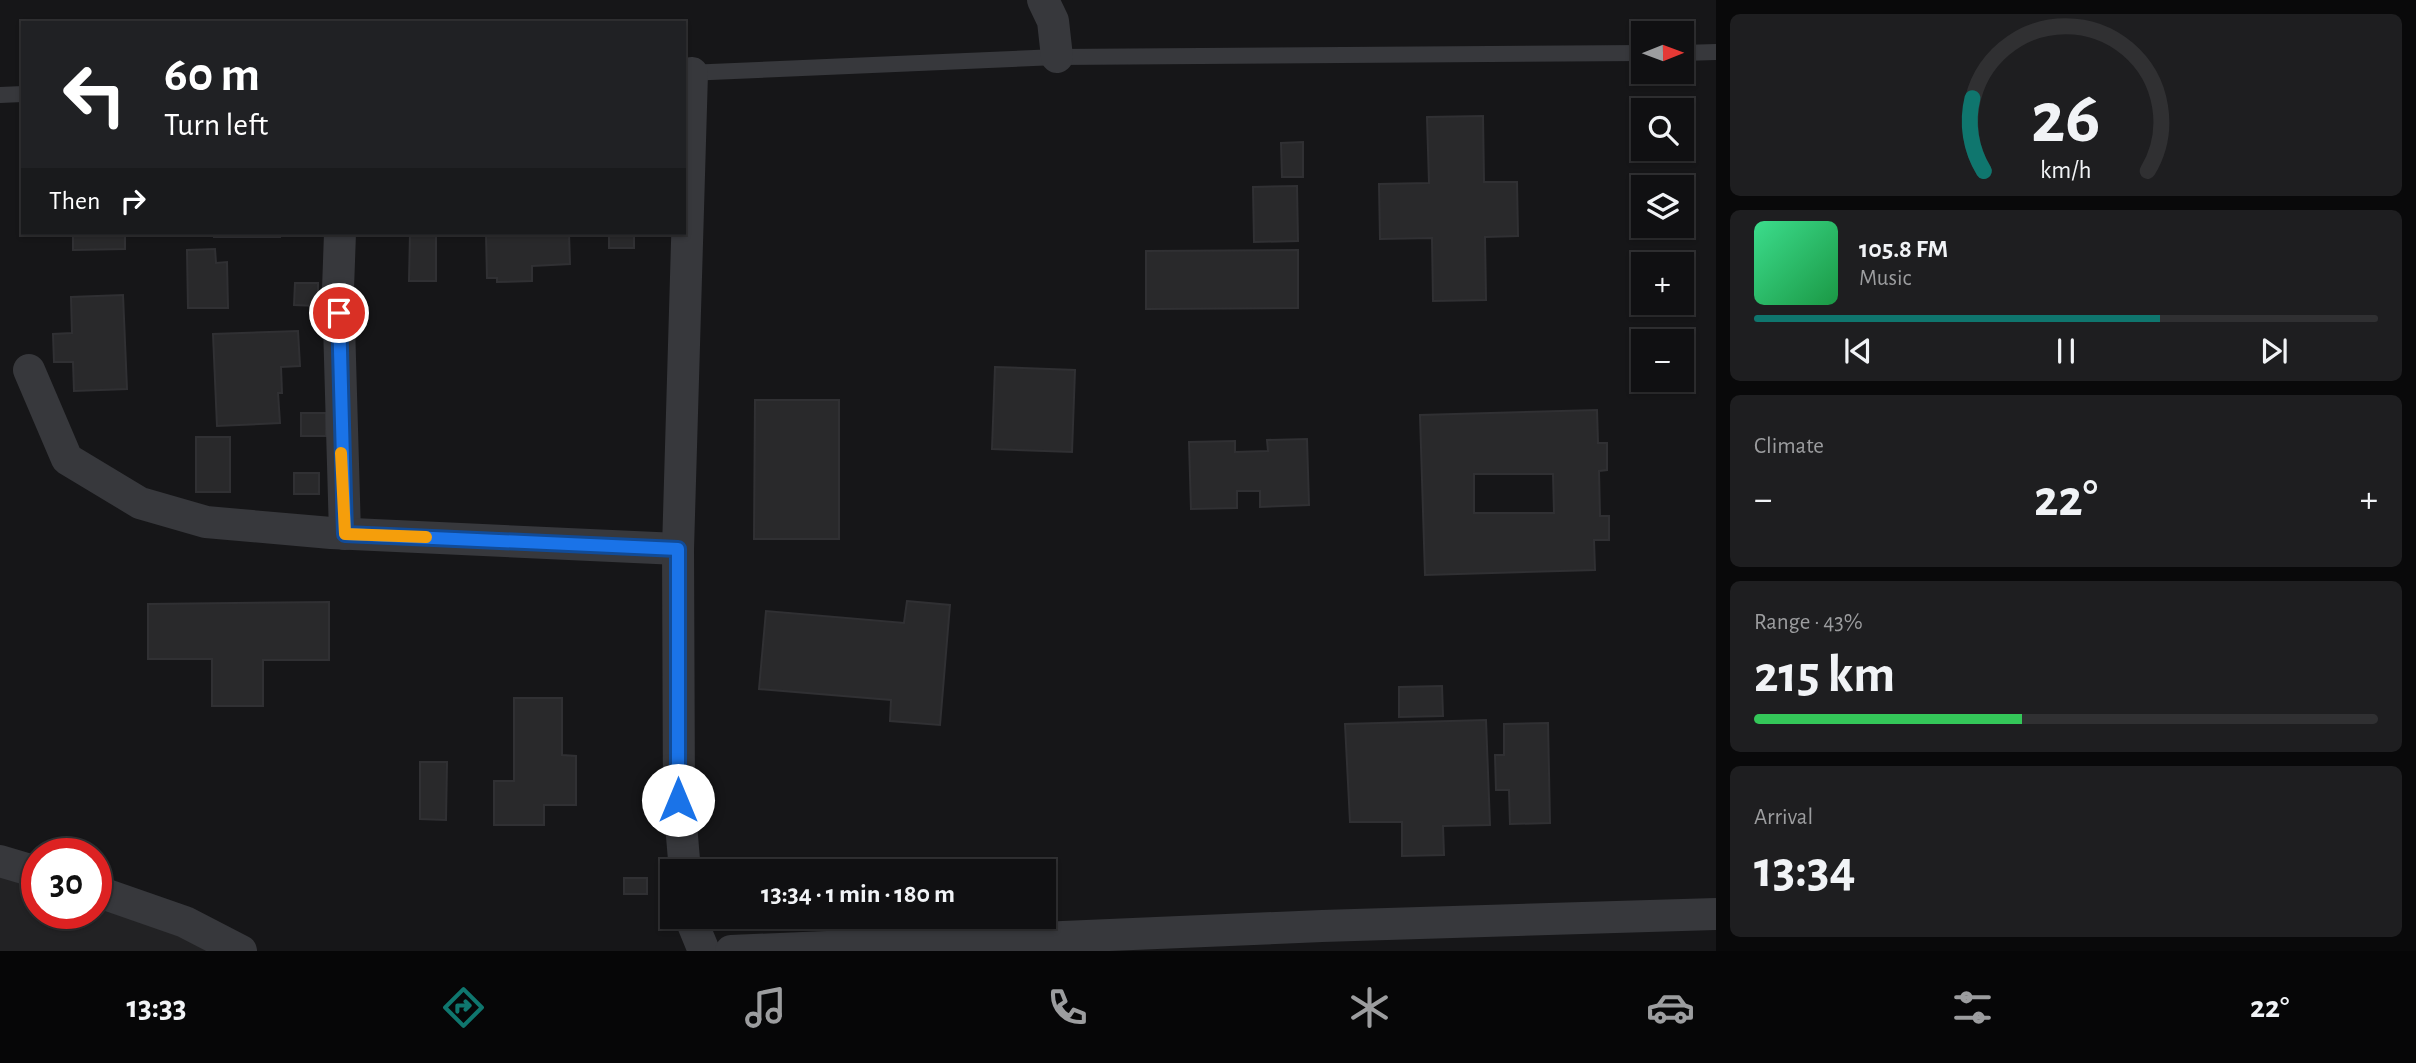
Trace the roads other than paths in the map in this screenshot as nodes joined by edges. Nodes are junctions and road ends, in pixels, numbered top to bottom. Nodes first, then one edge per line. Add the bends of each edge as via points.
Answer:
1 (1043, 0) edge
2 (1716, 52) edge
3 (1631, 53) edge
4 (1694, 53) edge
5 (1057, 57) junction
6 (688, 73) edge
7 (21, 94) edge
8 (0, 95) edge
9 (686, 168) edge
10 (340, 235) edge
11 (685, 235) edge
12 (29, 370) dead end
13 (345, 534) junction
14 (678, 549) junction
15 (684, 859) edge
16 (0, 862) edge
17 (21, 868) edge
18 (112, 897) edge
19 (1716, 914) edge
20 (695, 929) edge
21 (241, 951) edge
22 (704, 951) edge
23 (731, 951) edge

1 - 5 street via 1053,21
2 - 4 lane
3 - 5 lane
5 - 6 lane
6 - 9 street
7 - 8 lane
10 - 13 street
11 - 14 street
12 - 13 street via 67,459 140,503 206,522
13 - 14 street
14 - 15 street via 678,800
16 - 17 street
18 - 21 street via 184,922
19 - 23 street
20 - 22 street

